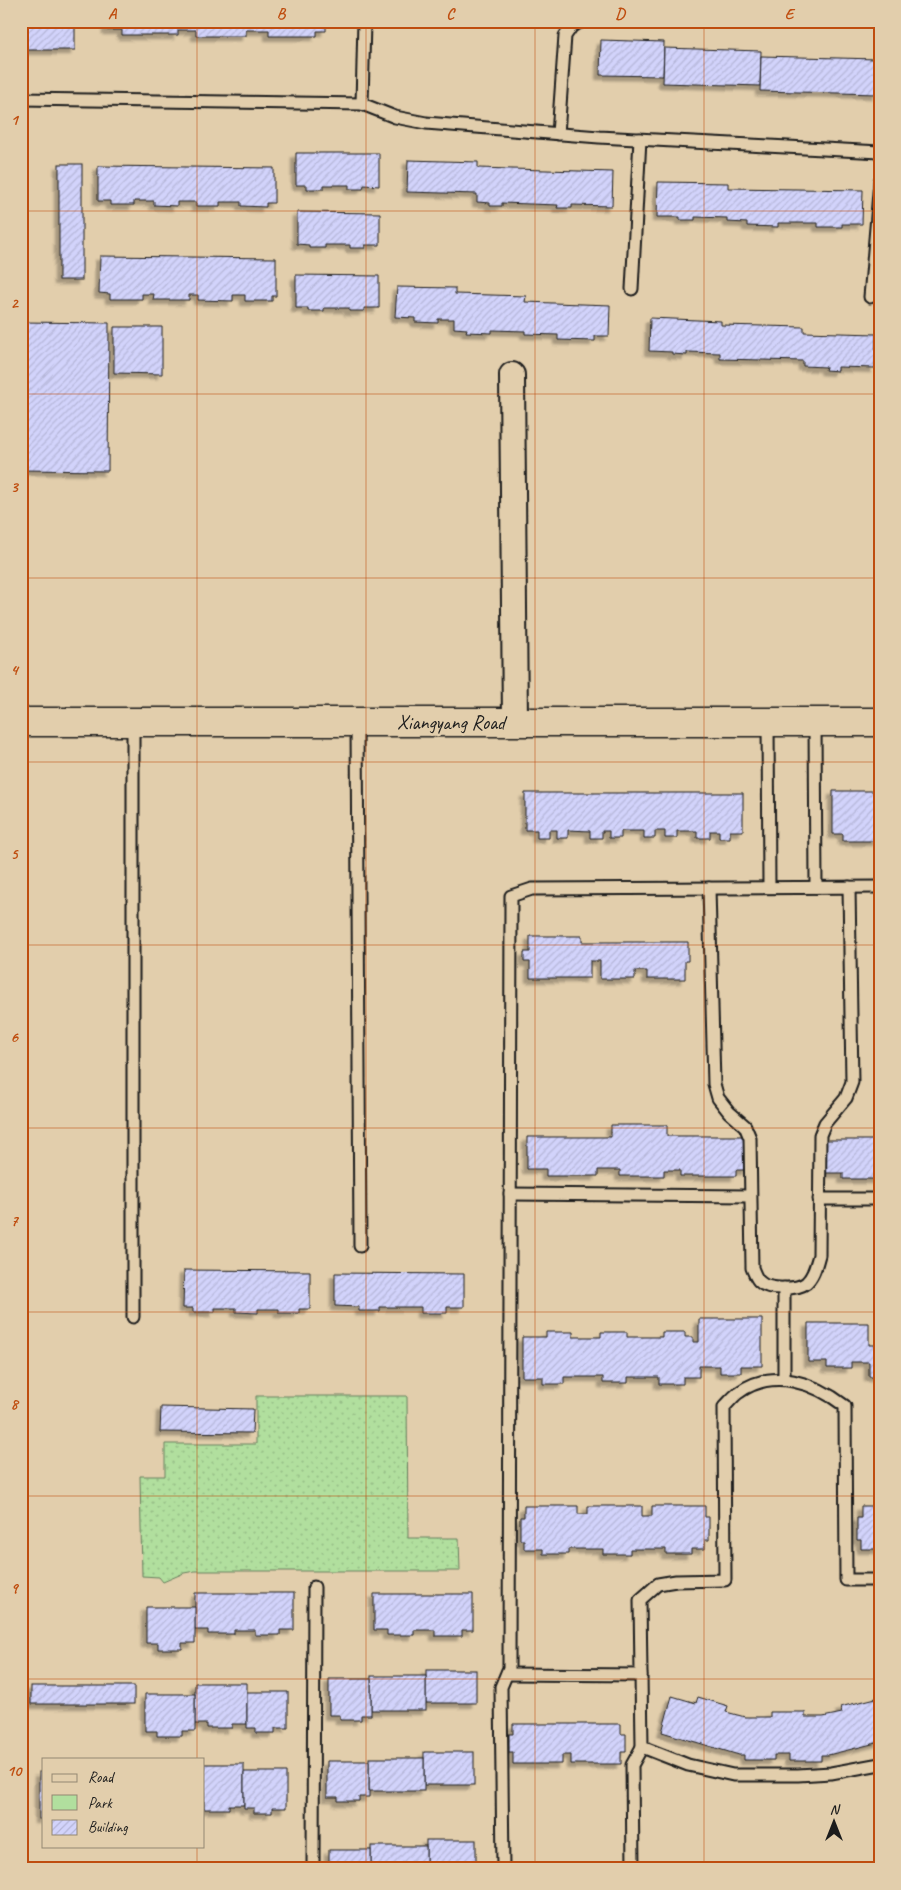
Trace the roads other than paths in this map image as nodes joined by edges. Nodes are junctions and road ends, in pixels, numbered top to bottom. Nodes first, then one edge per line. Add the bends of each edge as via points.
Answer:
1 (364, 21) edge
2 (583, 21) edge
3 (21, 99) edge
4 (362, 104) junction
5 (558, 134) junction
6 (640, 139) junction
7 (880, 152) edge
8 (880, 181) edge
9 (632, 289) dead end
10 (870, 297) dead end
11 (512, 375) dead end
12 (21, 722) edge
13 (133, 722) junction
14 (357, 722) junction
15 (515, 722) junction
16 (768, 722) junction
17 (815, 722) junction
18 (880, 722) edge
19 (880, 886) edge
20 (769, 887) junction
21 (816, 887) junction
22 (849, 887) junction
23 (709, 888) junction
24 (510, 1194) junction
25 (750, 1196) junction
26 (819, 1199) junction
27 (880, 1199) edge
28 (360, 1246) dead end
29 (784, 1288) junction
30 (133, 1317) dead end
31 (784, 1379) junction
32 (880, 1580) edge
33 (314, 1587) dead end
34 (507, 1674) junction
35 (641, 1675) junction
36 (642, 1747) junction
37 (880, 1764) edge
38 (313, 1869) edge
39 (504, 1869) edge
40 (633, 1869) edge

1 - 4 lane
2 - 5 lane via 572,26 565,36
3 - 4 lane
4 - 5 lane via 395,117 426,124
5 - 6 lane
6 - 7 lane
6 - 9 lane
8 - 10 lane
11 - 15 street
12 - 13 street, Xiangyang Road
13 - 14 street, Xiangyang Road
13 - 30 lane
14 - 15 street, Xiangyang Road
14 - 28 lane
15 - 16 street, Xiangyang Road
16 - 17 street, Xiangyang Road
16 - 20 lane
17 - 18 street, Xiangyang Road
17 - 21 lane
19 - 22 lane
20 - 21 lane
20 - 23 lane
21 - 22 lane
22 - 26 lane via 852,1082 846,1098 825,1123 820,1135
23 - 24 lane via 532,889 511,896
23 - 25 lane via 714,1084 718,1098 746,1126 750,1138
24 - 25 lane
24 - 34 lane
25 - 29 lane via 752,1268 766,1286
26 - 27 lane
26 - 29 lane via 819,1255 813,1274 805,1284
29 - 31 lane
31 - 32 lane via 829,1393 845,1406 846,1580
31 - 35 lane via 754,1384 724,1406 725,1580 658,1584 640,1600
33 - 38 lane
34 - 35 lane
34 - 39 lane via 501,1687
35 - 36 lane
36 - 37 lane via 688,1765 733,1775 831,1773
36 - 40 lane via 632,1765

